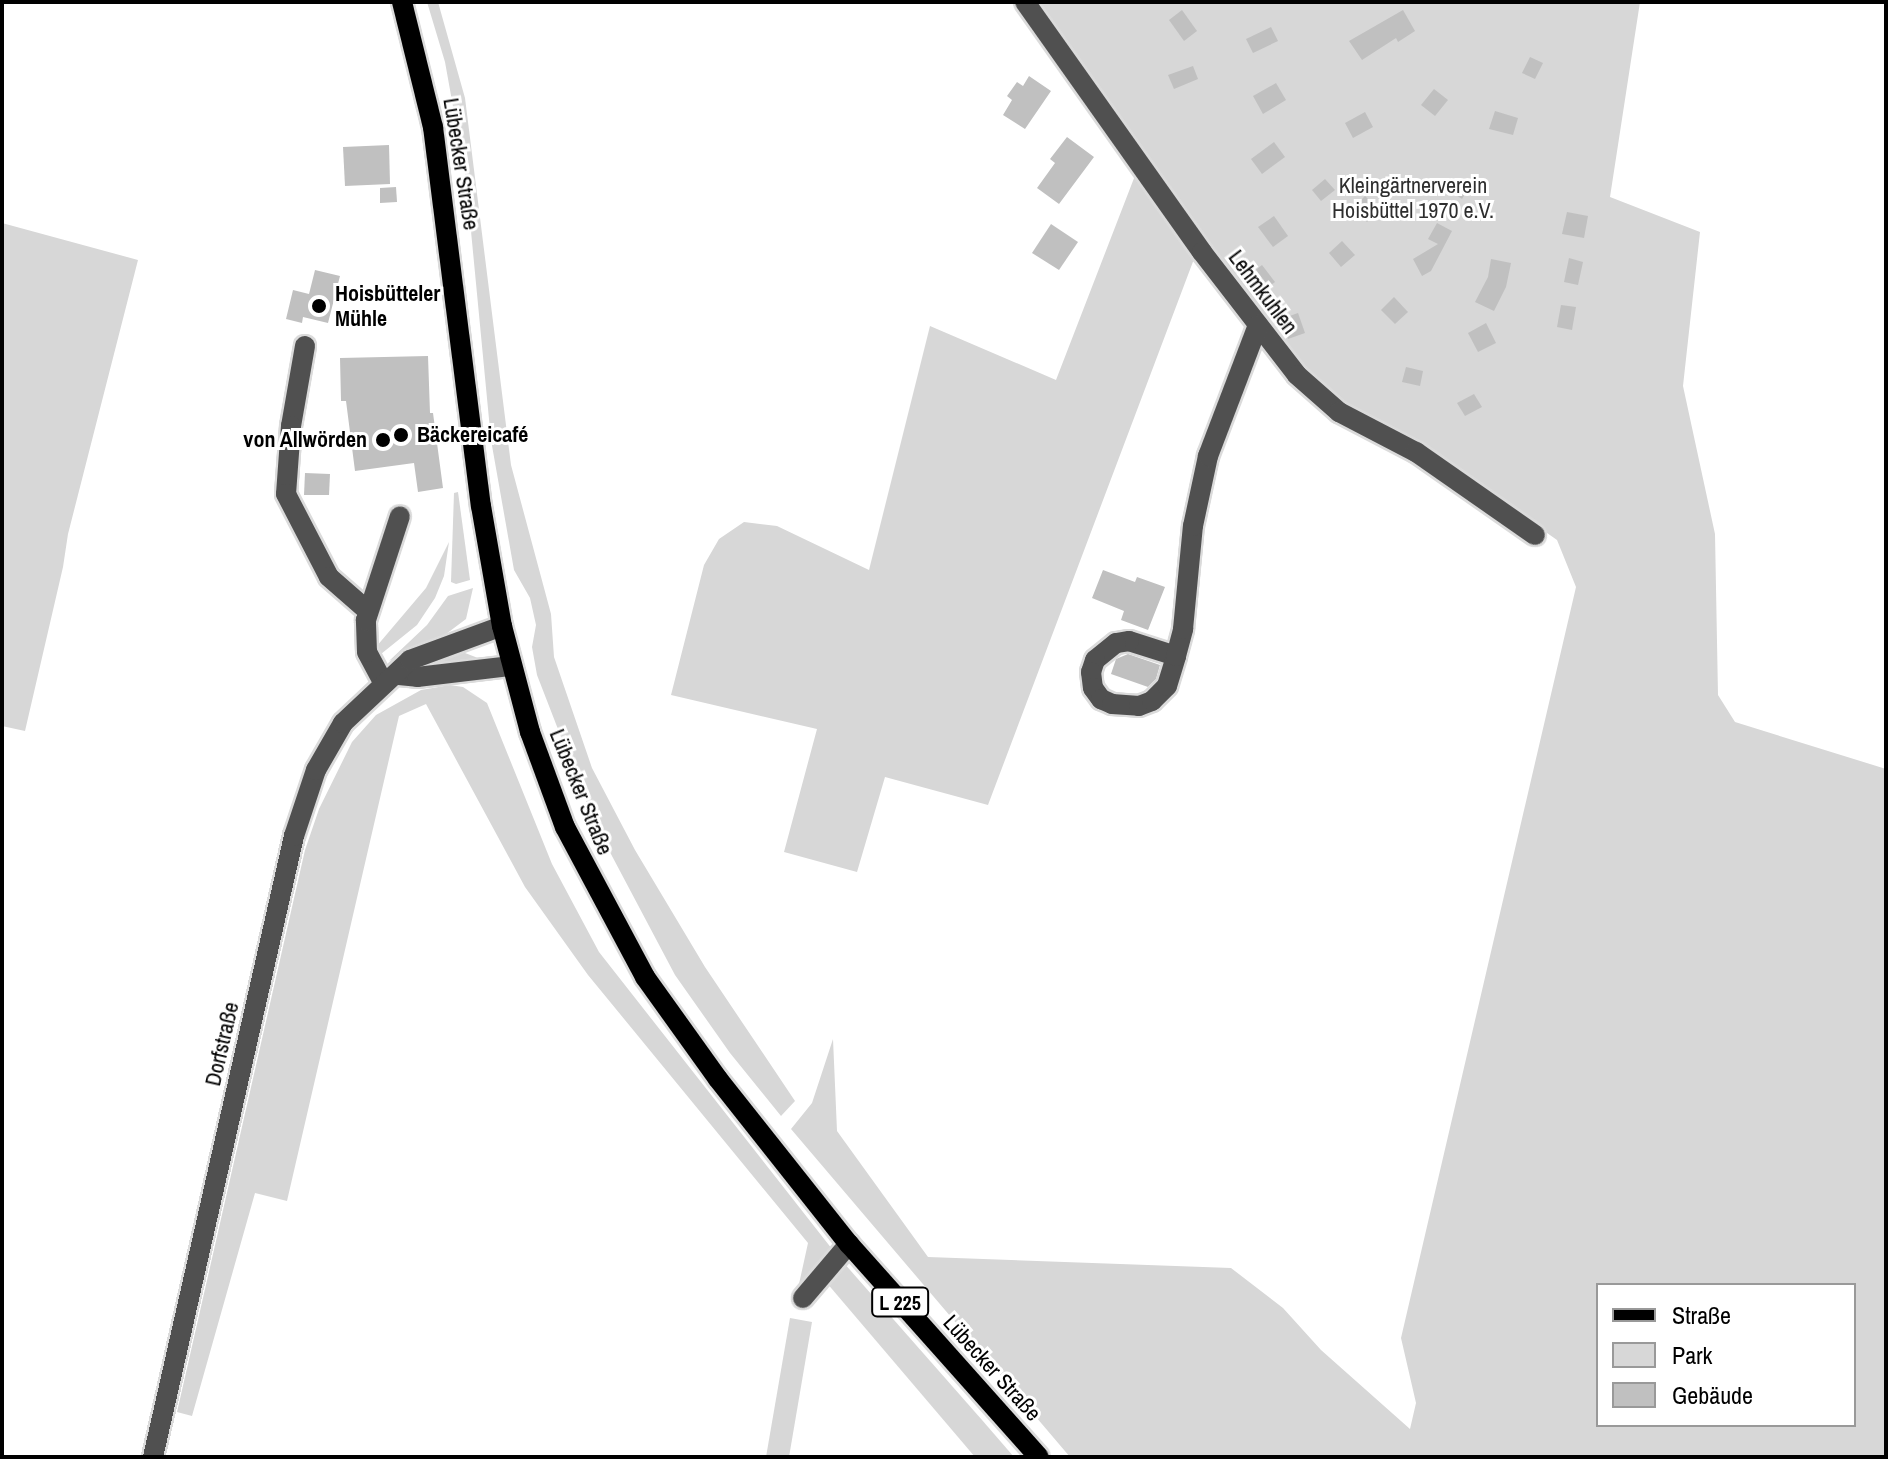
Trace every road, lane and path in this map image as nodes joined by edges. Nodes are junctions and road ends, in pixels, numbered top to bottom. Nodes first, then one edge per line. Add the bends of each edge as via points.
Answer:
1 (402, 2) edge
2 (1025, 2) edge
3 (1258, 325) junction
4 (305, 346) dead end
5 (400, 516) dead end
6 (1535, 535) dead end
7 (368, 611) junction
8 (502, 626) junction
9 (1176, 656) dead end
10 (511, 666) junction
11 (392, 679) junction
12 (849, 1244) junction
13 (803, 1298) dead end
14 (153, 1457) edge
15 (1039, 1457) edge

1 - 8 main road, Lübecker Straße / L 225 via 433,127 481,506
2 - 3 street, Lehmkuhlen
3 - 6 street, Lehmkuhlen via 1320,399 1416,452
3 - 9 street via 1208,456
4 - 7 street via 286,494 329,577
5 - 7 street
7 - 11 street via 367,652
8 - 10 main road, Lübecker Straße / L 225
8 - 11 street, Dorfstraße via 410,660
10 - 11 street
10 - 12 main road, Lübecker Straße / L 225 via 565,827 618,931 671,1017
11 - 14 street, Dorfstraße via 343,723 316,770 299,817
12 - 13 street
12 - 15 main road, Lübecker Straße / L 225

